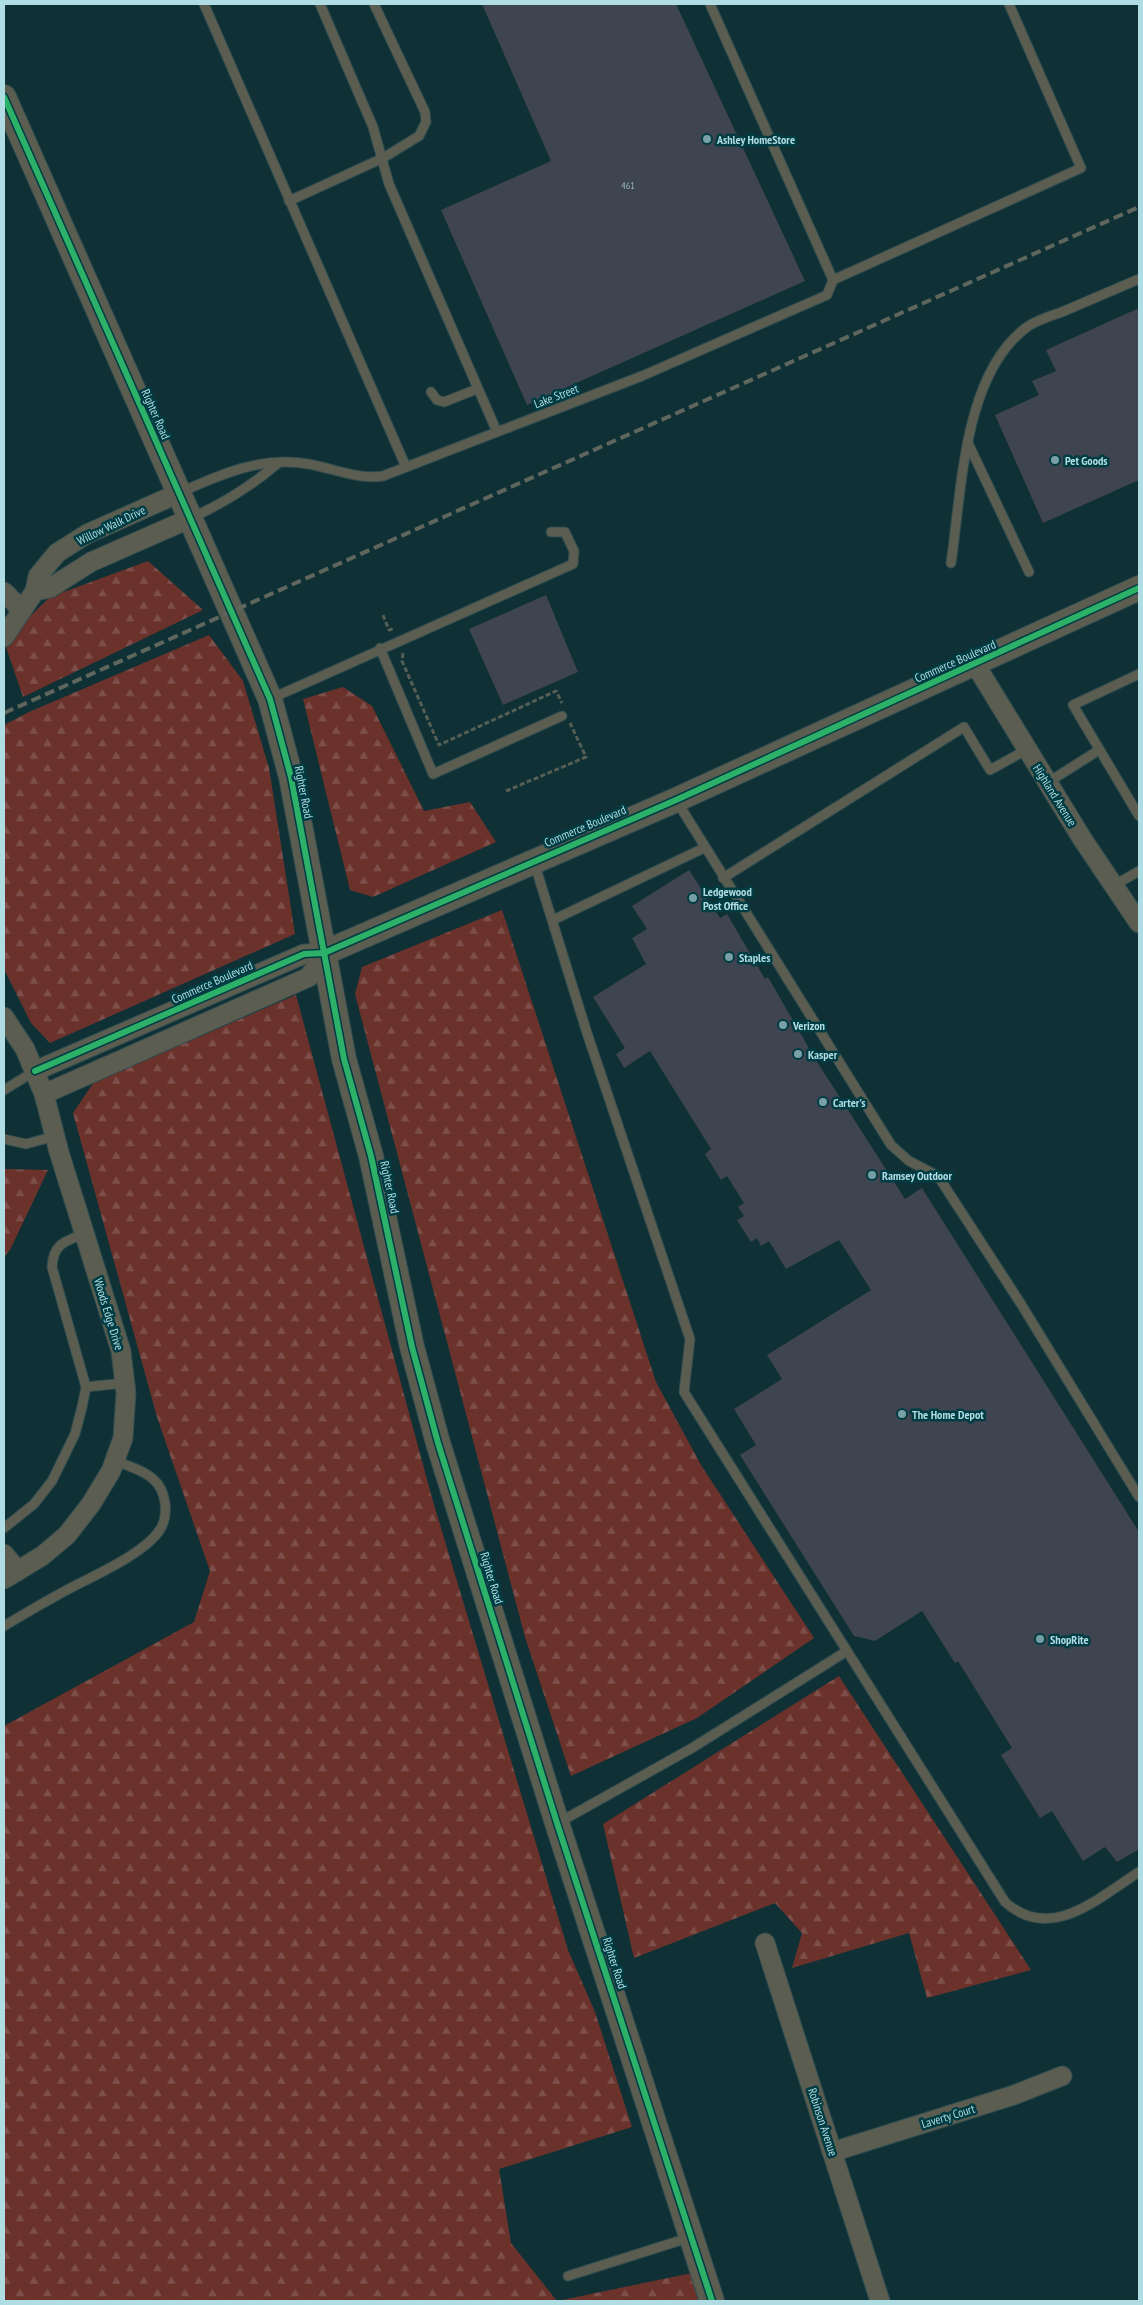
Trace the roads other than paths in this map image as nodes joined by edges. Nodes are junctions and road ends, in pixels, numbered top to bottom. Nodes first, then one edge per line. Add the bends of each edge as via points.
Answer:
1 (204, 4) edge
2 (320, 4) edge
3 (374, 4) edge
4 (710, 4) edge
5 (1009, 4) edge
6 (4, 97) edge
7 (383, 158) junction
8 (289, 201) junction
9 (1139, 279) edge
10 (832, 284) junction
11 (477, 389) junction
12 (431, 392) dead end
13 (497, 432) junction
14 (968, 443) junction
15 (277, 464) junction
16 (406, 467) junction
17 (178, 493) junction
18 (191, 518) junction
19 (551, 532) dead end
20 (951, 563) dead end
21 (1029, 572) dead end
22 (1139, 588) edge
23 (35, 590) junction
24 (4, 592) edge
25 (22, 610) junction
26 (4, 637) edge
27 (380, 648) junction
28 (975, 664) junction
29 (1139, 674) edge
30 (270, 699) junction
31 (564, 713) road end
32 (1026, 750) junction
33 (1100, 750) junction
34 (1047, 783) junction
35 (676, 800) junction
36 (1139, 816) edge
37 (704, 848) junction
38 (533, 861) junction
39 (1139, 871) edge
40 (723, 878) junction
41 (1113, 886) junction
42 (552, 920) junction
43 (1139, 922) edge
44 (324, 953) junction
45 (4, 1017) edge
46 (35, 1071) junction
47 (4, 1090) edge
48 (44, 1094) junction
49 (55, 1136) junction
50 (4, 1139) edge
51 (84, 1234) junction
52 (124, 1383) junction
53 (86, 1387) junction
54 (115, 1460) junction
55 (1139, 1497) edge
56 (4, 1528) edge
57 (4, 1554) edge
58 (11, 1575) edge
59 (4, 1626) edge
60 (847, 1651) junction
61 (558, 1823) junction
62 (1139, 1872) edge
63 (765, 1943) dead end
64 (1062, 2076) dead end
65 (832, 2152) junction
66 (692, 2237) junction
67 (568, 2276) dead end
68 (712, 2301) edge
69 (880, 2301) edge

1 - 8 lane
2 - 7 lane
3 - 7 lane via 425,112 426,122 419,136
4 - 10 lane
5 - 10 lane, Lake Street via 1081,168
6 - 17 street, Righter Road
7 - 8 lane
7 - 11 lane via 388,184
8 - 16 lane
9 - 14 lane via 1029,326 1009,342 977,399
10 - 13 lane, Lake Street via 827,295 818,300 642,376
11 - 12 lane via 444,402
11 - 13 lane
13 - 16 lane, Lake Street
14 - 20 lane
14 - 21 lane
15 - 16 lane, Lake Street via 309,464 366,478 383,476
15 - 17 lane, Lake Street via 254,464
15 - 18 lane via 221,503
17 - 18 street, Righter Road
17 - 23 street, Willow Walk Drive via 87,534 57,553 38,576
18 - 23 street, Willow Walk Drive via 92,562 50,588
18 - 30 street, Righter Road
19 - 27 lane via 565,532 574,550 573,564
22 - 28 street, Commerce Boulevard
23 - 25 street, Willow Walk Drive
24 - 25 street
25 - 26 street, Willow Walk Drive
27 - 30 lane
27 - 31 lane via 433,774
28 - 32 street, Highland Avenue
28 - 35 street, Commerce Boulevard
29 - 33 lane via 1073,705
30 - 44 street, Righter Road via 291,777
32 - 34 street, Highland Avenue
32 - 40 lane via 990,770 964,727
33 - 34 lane
33 - 36 lane
34 - 41 street, Highland Avenue
35 - 37 lane
35 - 38 street, Commerce Boulevard
37 - 40 lane
37 - 42 lane
38 - 42 lane
38 - 44 street, Commerce Boulevard
39 - 41 lane
40 - 55 lane via 891,1145 909,1161 938,1176 947,1189
41 - 43 street, Highland Avenue
42 - 60 lane via 690,1339 684,1392
44 - 46 street, Commerce Boulevard via 304,954
44 - 48 street via 309,977
44 - 61 street, Righter Road via 344,1059 371,1156 412,1347 438,1443
45 - 46 street, Woods Edge Drive
46 - 47 lane
46 - 48 street, Woods Edge Drive
48 - 49 street, Woods Edge Drive
49 - 50 lane via 26,1144
49 - 51 street, Woods Edge Drive
51 - 52 street, Woods Edge Drive via 121,1351
51 - 53 lane via 57,1247 52,1267
52 - 53 lane
52 - 54 street, Woods Edge Drive via 123,1438
53 - 56 lane via 75,1434 52,1481 34,1504
54 - 58 street, Woods Edge Drive via 92,1504 67,1535 42,1556
54 - 59 lane via 152,1478 165,1502 166,1514 161,1528 129,1557
57 - 58 street
60 - 61 lane via 692,1748
60 - 62 lane via 997,1892 1015,1910 1031,1918 1049,1920 1066,1916
61 - 66 street, Righter Road
63 - 65 street, Robinson Avenue
64 - 65 street, Laverty Court via 1014,2095
65 - 69 street, Robinson Avenue
66 - 67 lane
66 - 68 street, Righter Road

